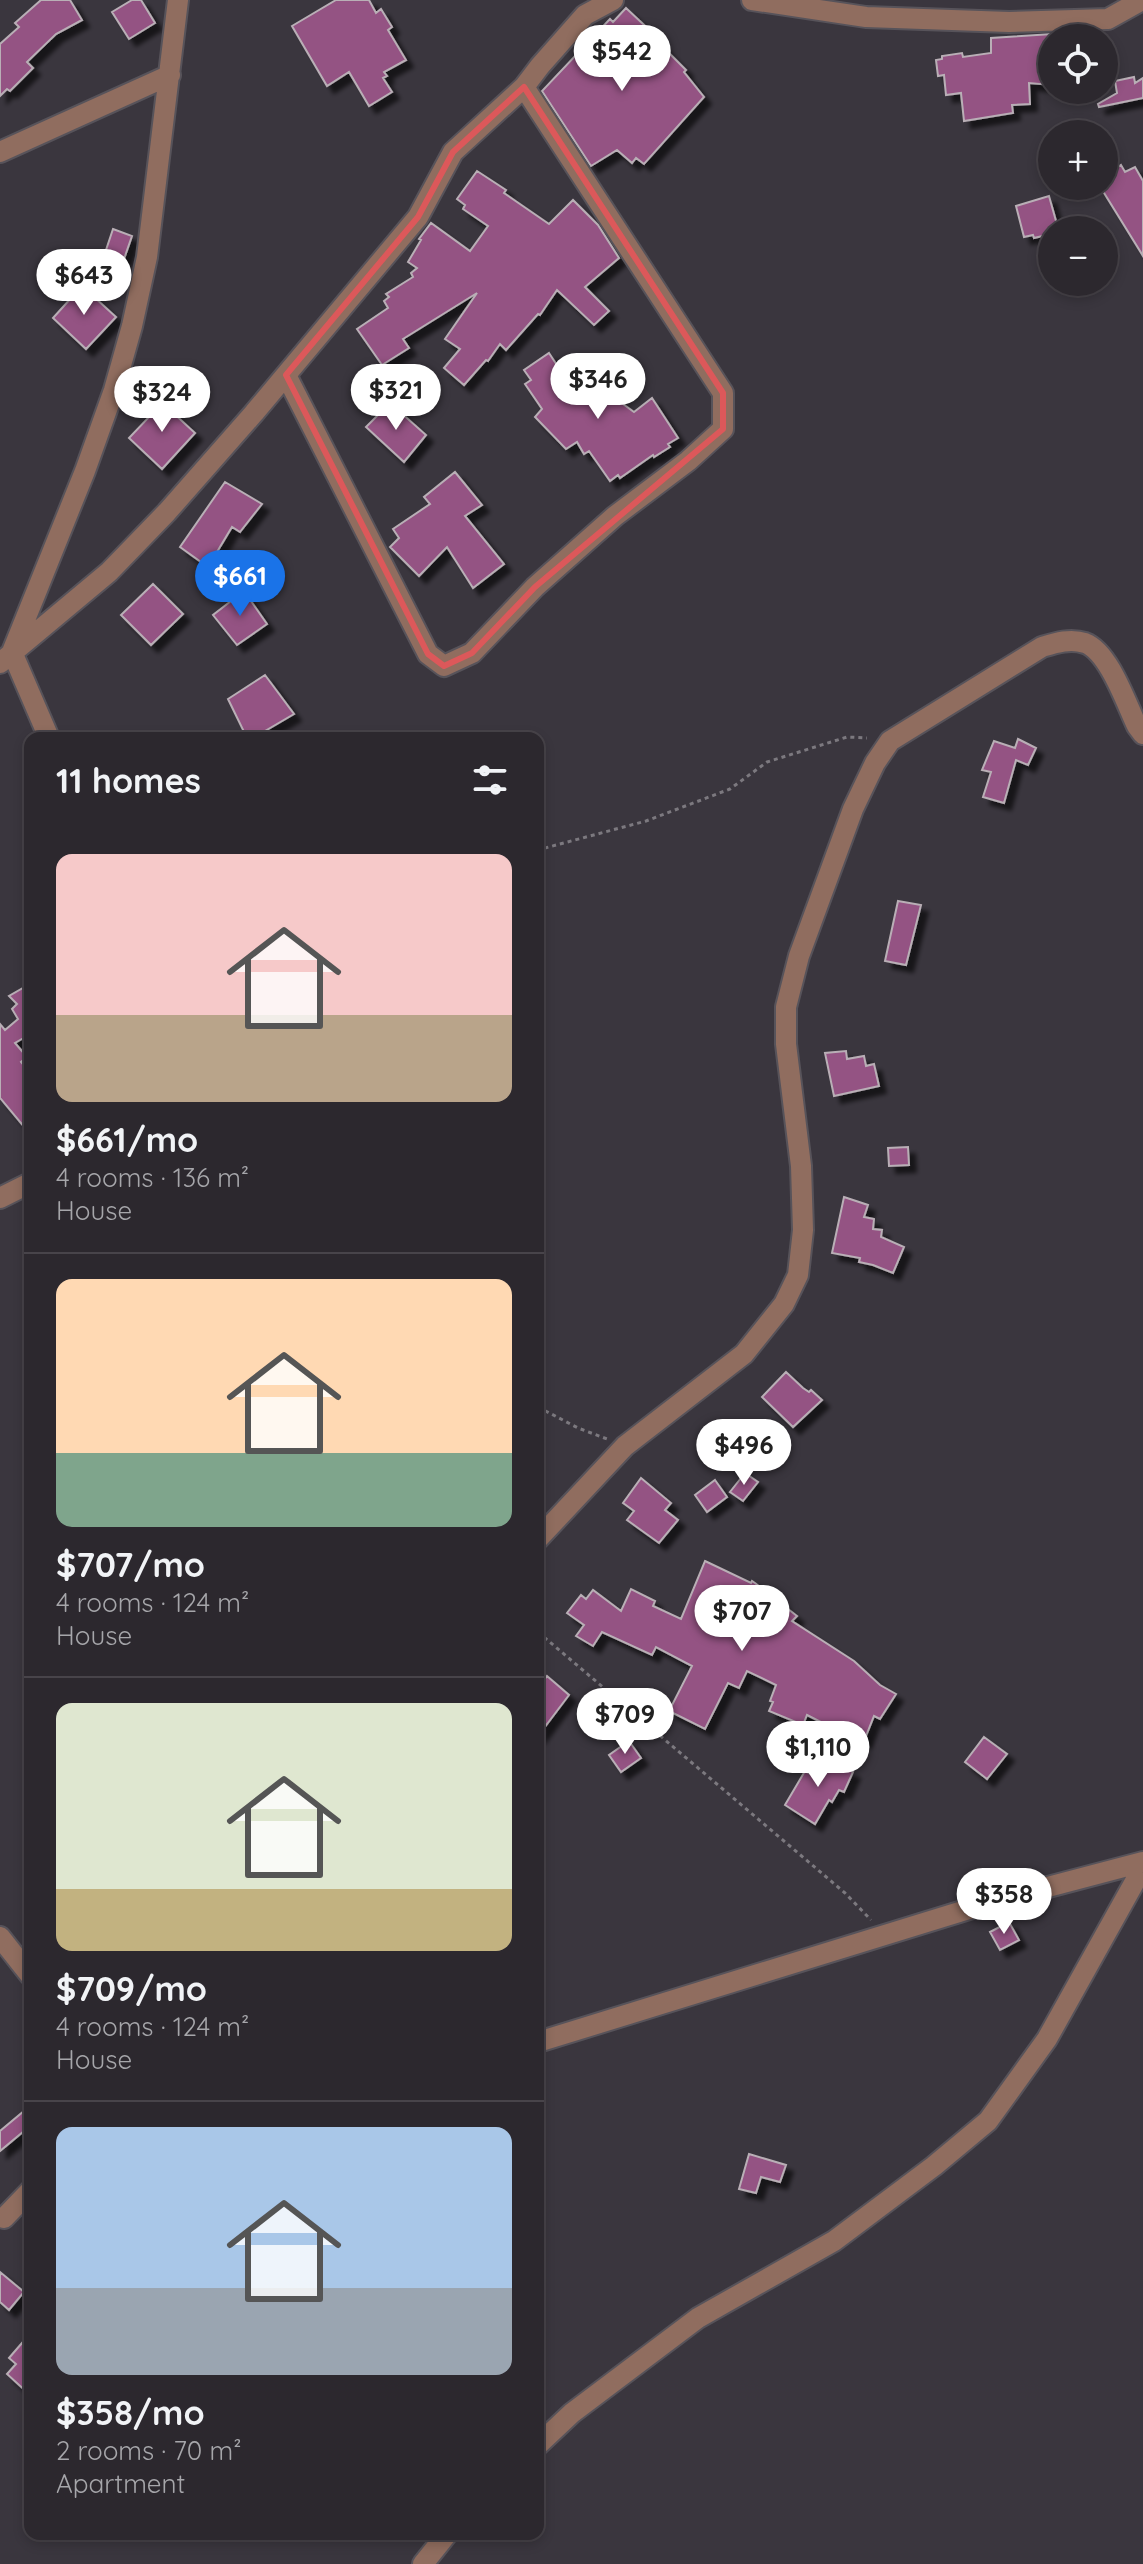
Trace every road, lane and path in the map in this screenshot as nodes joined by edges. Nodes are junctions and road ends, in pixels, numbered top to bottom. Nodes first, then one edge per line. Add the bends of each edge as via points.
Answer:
1 (178, 0) edge
2 (613, 0) edge
3 (752, 0) edge
4 (1142, 0) edge
5 (170, 75) junction
6 (524, 87) junction
7 (0, 152) edge
8 (286, 375) junction
9 (6, 658) edge
10 (46, 732) edge
11 (1143, 734) edge
12 (890, 741) junction
13 (544, 849) edge
14 (24, 1186) edge
15 (0, 1198) edge
16 (544, 1410) edge
17 (625, 1446) junction
18 (544, 1533) edge
19 (544, 1637) edge
20 (1143, 1864) edge
21 (886, 1935) junction
22 (0, 1937) edge
23 (24, 1967) edge
24 (544, 2040) edge
25 (24, 2197) edge
26 (24, 2211) edge
27 (2, 2219) edge
28 (544, 2439) edge
29 (442, 2540) edge
30 (423, 2564) edge

1 - 5 street
2 - 6 street via 585,15
3 - 4 street via 866,17 1009,22 1108,19
5 - 7 street
5 - 9 street via 147,257 114,390
6 - 8 street via 453,152 418,217
6 - 8 street via 723,393 723,429 535,587 472,653 444,666 428,654
8 - 9 street via 109,572
9 - 10 street
11 - 12 street via 1096,648 1062,641 1042,647
12 - 13 path via 834,741 767,762 730,789 646,821
12 - 17 street via 853,809 799,956 786,1007 801,1166 798,1275 784,1304 744,1354
14 - 15 street
16 - 17 path
17 - 18 street
19 - 21 path via 845,1893
20 - 21 street
20 - 28 street via 1047,2039 988,2121 834,2241 698,2318
21 - 24 street
22 - 23 street
25 - 27 street
26 - 27 street
29 - 30 street

